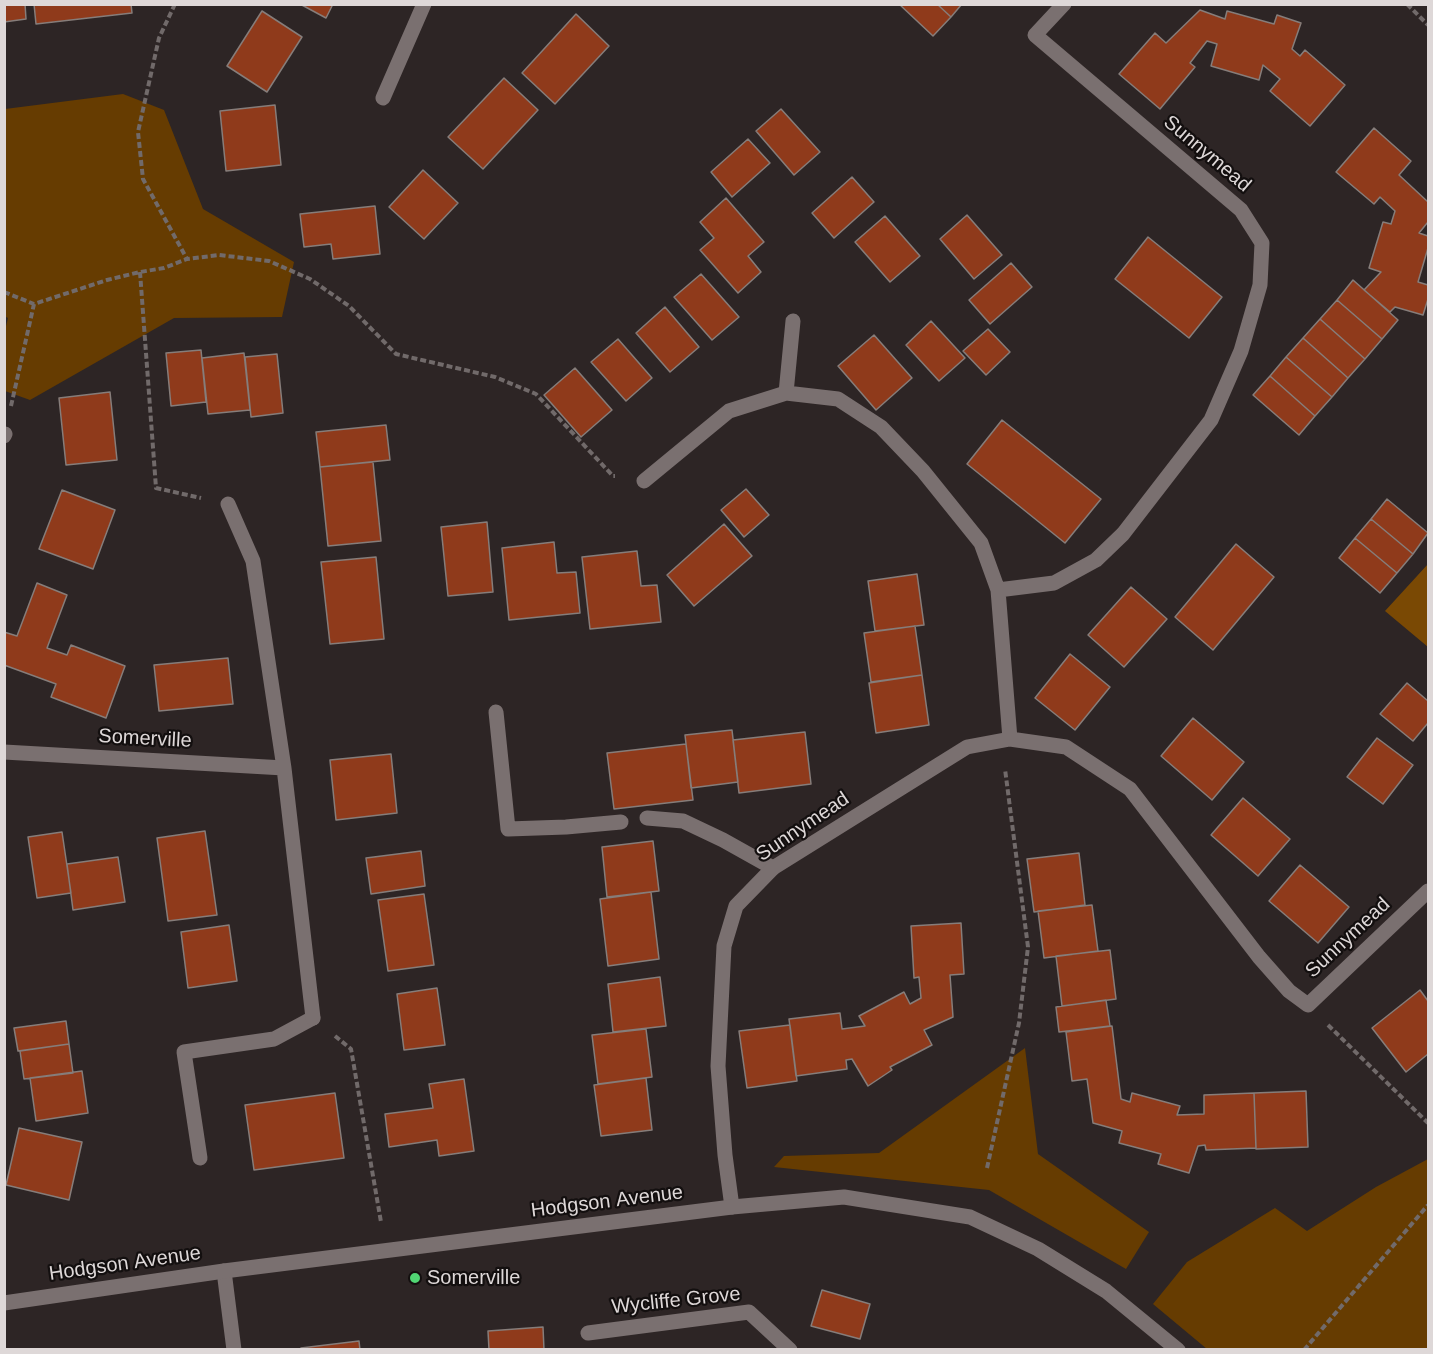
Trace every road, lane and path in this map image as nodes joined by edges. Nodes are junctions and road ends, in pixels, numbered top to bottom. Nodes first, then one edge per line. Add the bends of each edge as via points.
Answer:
1 (175, 4) edge
2 (424, 4) edge
3 (1064, 4) edge
4 (1407, 4) edge
5 (1428, 25) edge
6 (383, 98) dead end
7 (187, 259) junction
8 (140, 272) junction
9 (4, 292) edge
10 (34, 304) junction
11 (793, 321) dead end
12 (786, 393) junction
13 (5, 435) edge
14 (644, 481) joint
15 (228, 504) joint
16 (998, 590) junction
17 (496, 712) dead end
18 (1010, 739) junction
19 (4, 752) edge
20 (284, 768) junction
21 (647, 818) dead end
22 (621, 822) dead end
23 (773, 868) junction
24 (1428, 891) edge
25 (1308, 1005) junction
26 (313, 1018) junction
27 (1428, 1123) edge
28 (200, 1158) dead end
29 (987, 1168) dead end
30 (1428, 1205) edge
31 (732, 1207) junction
32 (386, 1252) junction
33 (224, 1271) junction
34 (4, 1303) edge
35 (588, 1333) dead end
36 (234, 1350) edge
37 (790, 1350) edge
38 (1178, 1350) edge
39 (1304, 1350) edge

1 - 7 path via 159,38 138,132 143,179
2 - 6 street
3 - 16 street, Sunnymead via 1035,35 1241,210 1262,243 1260,285 1241,351 1210,420 1123,534 1096,560 1054,583
4 - 5 path
7 - 8 path
7 - 14 path via 219,255 268,261 310,279 349,306 396,354 495,377 537,394 613,476
8 - 10 path
8 - 15 path via 156,488
9 - 10 path
10 - 13 path
11 - 12 street
12 - 14 street via 729,411
12 - 16 street via 838,399 881,427 923,471 981,543
15 - 20 street via 254,561
16 - 18 street
17 - 22 street via 508,829
18 - 23 street, Sunnymead via 967,747
18 - 25 street, Sunnymead via 1066,747 1130,789 1259,957 1289,991
18 - 29 path via 1004,766 1028,947 1018,1023
19 - 20 street, Somerville
20 - 26 street
21 - 23 street via 683,821
23 - 31 street, Sunnymead via 736,906 724,946 718,1066
24 - 25 street, Sunnymead
25 - 27 path
26 - 28 street via 274,1040 184,1052
26 - 32 path via 351,1050
30 - 39 path
31 - 32 street, Hodgson Avenue
31 - 38 street, Hodgson Avenue via 844,1197 970,1217 1038,1249 1106,1291
32 - 33 street, Hodgson Avenue
33 - 34 street, Hodgson Avenue
33 - 36 street
35 - 37 street, Wycliffe Grove via 749,1312

